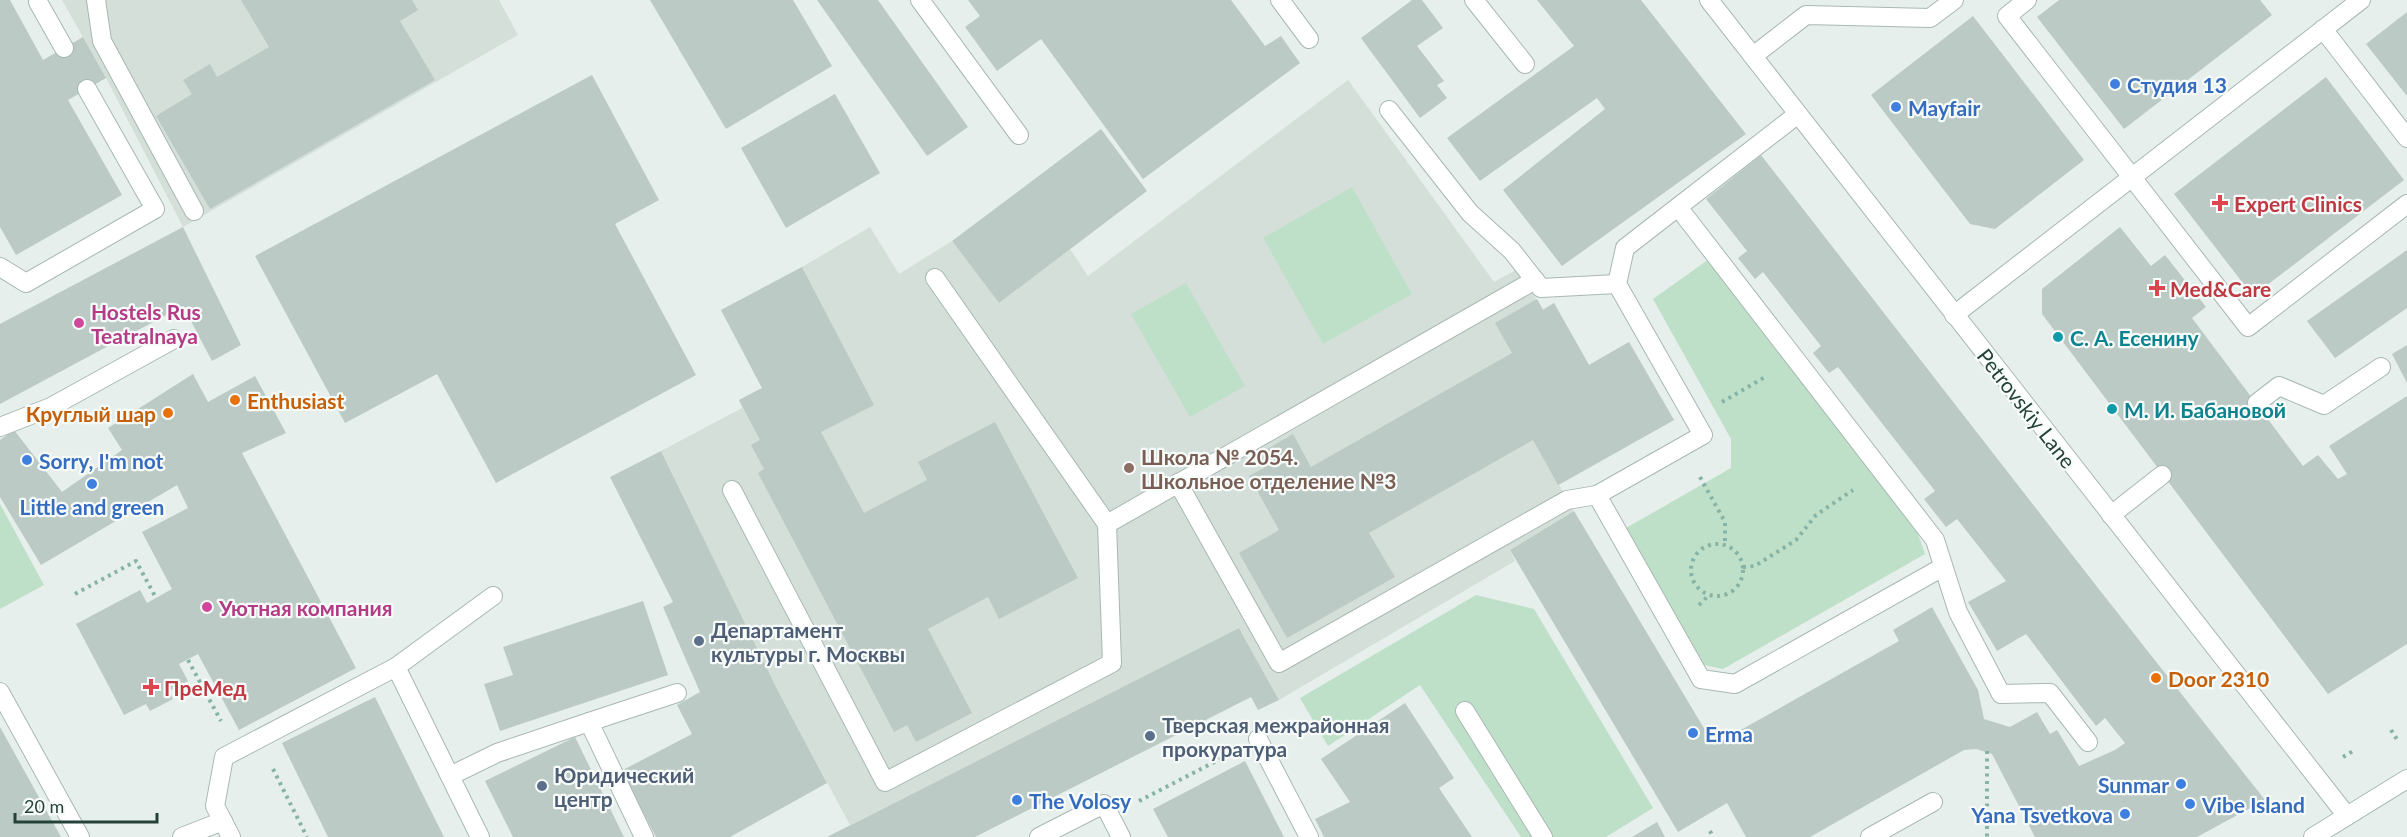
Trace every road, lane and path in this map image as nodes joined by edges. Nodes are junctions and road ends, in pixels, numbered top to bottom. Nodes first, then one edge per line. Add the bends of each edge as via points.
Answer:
1 (96, 0) edge
2 (920, 0) edge
3 (1280, 0) edge
4 (1474, 0) edge
5 (1709, 0) edge
6 (1954, 0) edge
7 (2027, 0) edge
8 (2361, 0) edge
9 (38, 2) dead end
10 (2323, 29) junction
11 (1309, 39) dead end
12 (64, 48) dead end
13 (1753, 57) junction
14 (1525, 64) dead end
15 (87, 89) dead end
16 (1389, 110) dead end
17 (1798, 114) junction
18 (1019, 135) dead end
19 (2407, 138) edge
20 (2132, 176) junction
21 (2407, 204) edge
22 (1677, 207) junction
23 (194, 211) dead end
24 (0, 267) edge
25 (935, 278) dead end
26 (1535, 280) junction
27 (1617, 284) junction
28 (1954, 315) junction
29 (174, 339) dead end
30 (1796, 360) junction
31 (2381, 367) dead end
32 (2257, 403) dead end
33 (1693, 418) junction
34 (0, 427) edge
35 (1683, 447) junction
36 (1881, 471) junction
37 (2162, 475) dead end
38 (1178, 483) junction
39 (732, 490) dead end
40 (1597, 495) junction
41 (2110, 515) junction
42 (1107, 524) junction
43 (1725, 544) junction
44 (1743, 567) junction
45 (1943, 567) junction
46 (75, 594) dead end
47 (493, 596) dead end
48 (156, 598) dead end
49 (188, 660) dead end
50 (396, 667) junction
51 (0, 692) edge
52 (677, 693) dead end
53 (1465, 711) dead end
54 (589, 722) junction
55 (2391, 730) dead end
56 (258, 739) junction
57 (1258, 739) joint
58 (2398, 741) dead end
59 (2088, 742) dead end
60 (237, 751) junction
61 (1987, 751) dead end
62 (2353, 751) dead end
63 (2342, 757) dead end
64 (450, 776) junction
65 (2407, 779) edge
66 (1933, 802) dead end
67 (1110, 816) junction
68 (2347, 816) junction
69 (227, 829) edge
70 (1710, 831) dead end
71 (81, 837) edge
72 (182, 837) edge
73 (307, 837) edge
74 (480, 837) edge
75 (644, 837) edge
76 (1039, 837) edge
77 (1121, 837) edge
78 (1309, 837) edge
79 (1543, 837) edge
80 (1713, 837) edge
81 (1870, 837) edge
82 (1987, 837) edge
83 (2313, 837) edge

1 - 23 street via 102,41
2 - 18 street
3 - 11 street
4 - 14 street
5 - 13 street, Petrovskiy Lane
6 - 13 street via 1930,18 1806,15
7 - 20 street via 2007,15
8 - 10 street
9 - 12 street
10 - 19 street
10 - 20 street
13 - 17 street, Petrovskiy Lane
15 - 24 street via 155,209 26,283
16 - 26 street via 1470,213 1512,250
17 - 22 street
17 - 28 street, Petrovskiy Lane
20 - 21 street via 2248,327
20 - 28 street
22 - 27 street via 1625,248
22 - 30 street
25 - 42 street
26 - 27 street via 1541,288
26 - 38 street
27 - 33 street
28 - 41 street, Petrovskiy Lane
29 - 34 street via 51,407
30 - 33 path
30 - 36 street
31 - 32 street via 2324,405 2279,386
33 - 35 street via 1703,435
35 - 40 street
35 - 43 path via 1725,522
36 - 44 path via 1816,515 1796,540 1755,566
36 - 45 street via 1935,540
37 - 41 street
38 - 40 street via 1279,663 1567,500
38 - 42 street
39 - 42 street via 885,782 1112,663
40 - 45 street via 1701,679 1735,684
41 - 68 street, Petrovskiy Lane
43 - 44 path via 1737,553
43 - 44 path via 1710,544 1697,553 1691,567 1696,586 1709,595 1724,595 1737,587
45 - 59 street via 1958,612 2001,694 2050,693
46 - 48 path via 136,561
47 - 50 street
49 - 60 path
50 - 56 street
50 - 64 street
51 - 71 street
52 - 54 street
53 - 79 street
54 - 64 street via 497,753
54 - 75 street
55 - 58 path
56 - 60 street
56 - 73 path
57 - 67 path
57 - 78 street
60 - 69 street via 224,757 215,806
61 - 82 path
62 - 63 path
64 - 74 street
65 - 68 street
66 - 81 street
67 - 76 street via 1104,804
67 - 77 street
68 - 83 street
69 - 72 street
70 - 80 path

